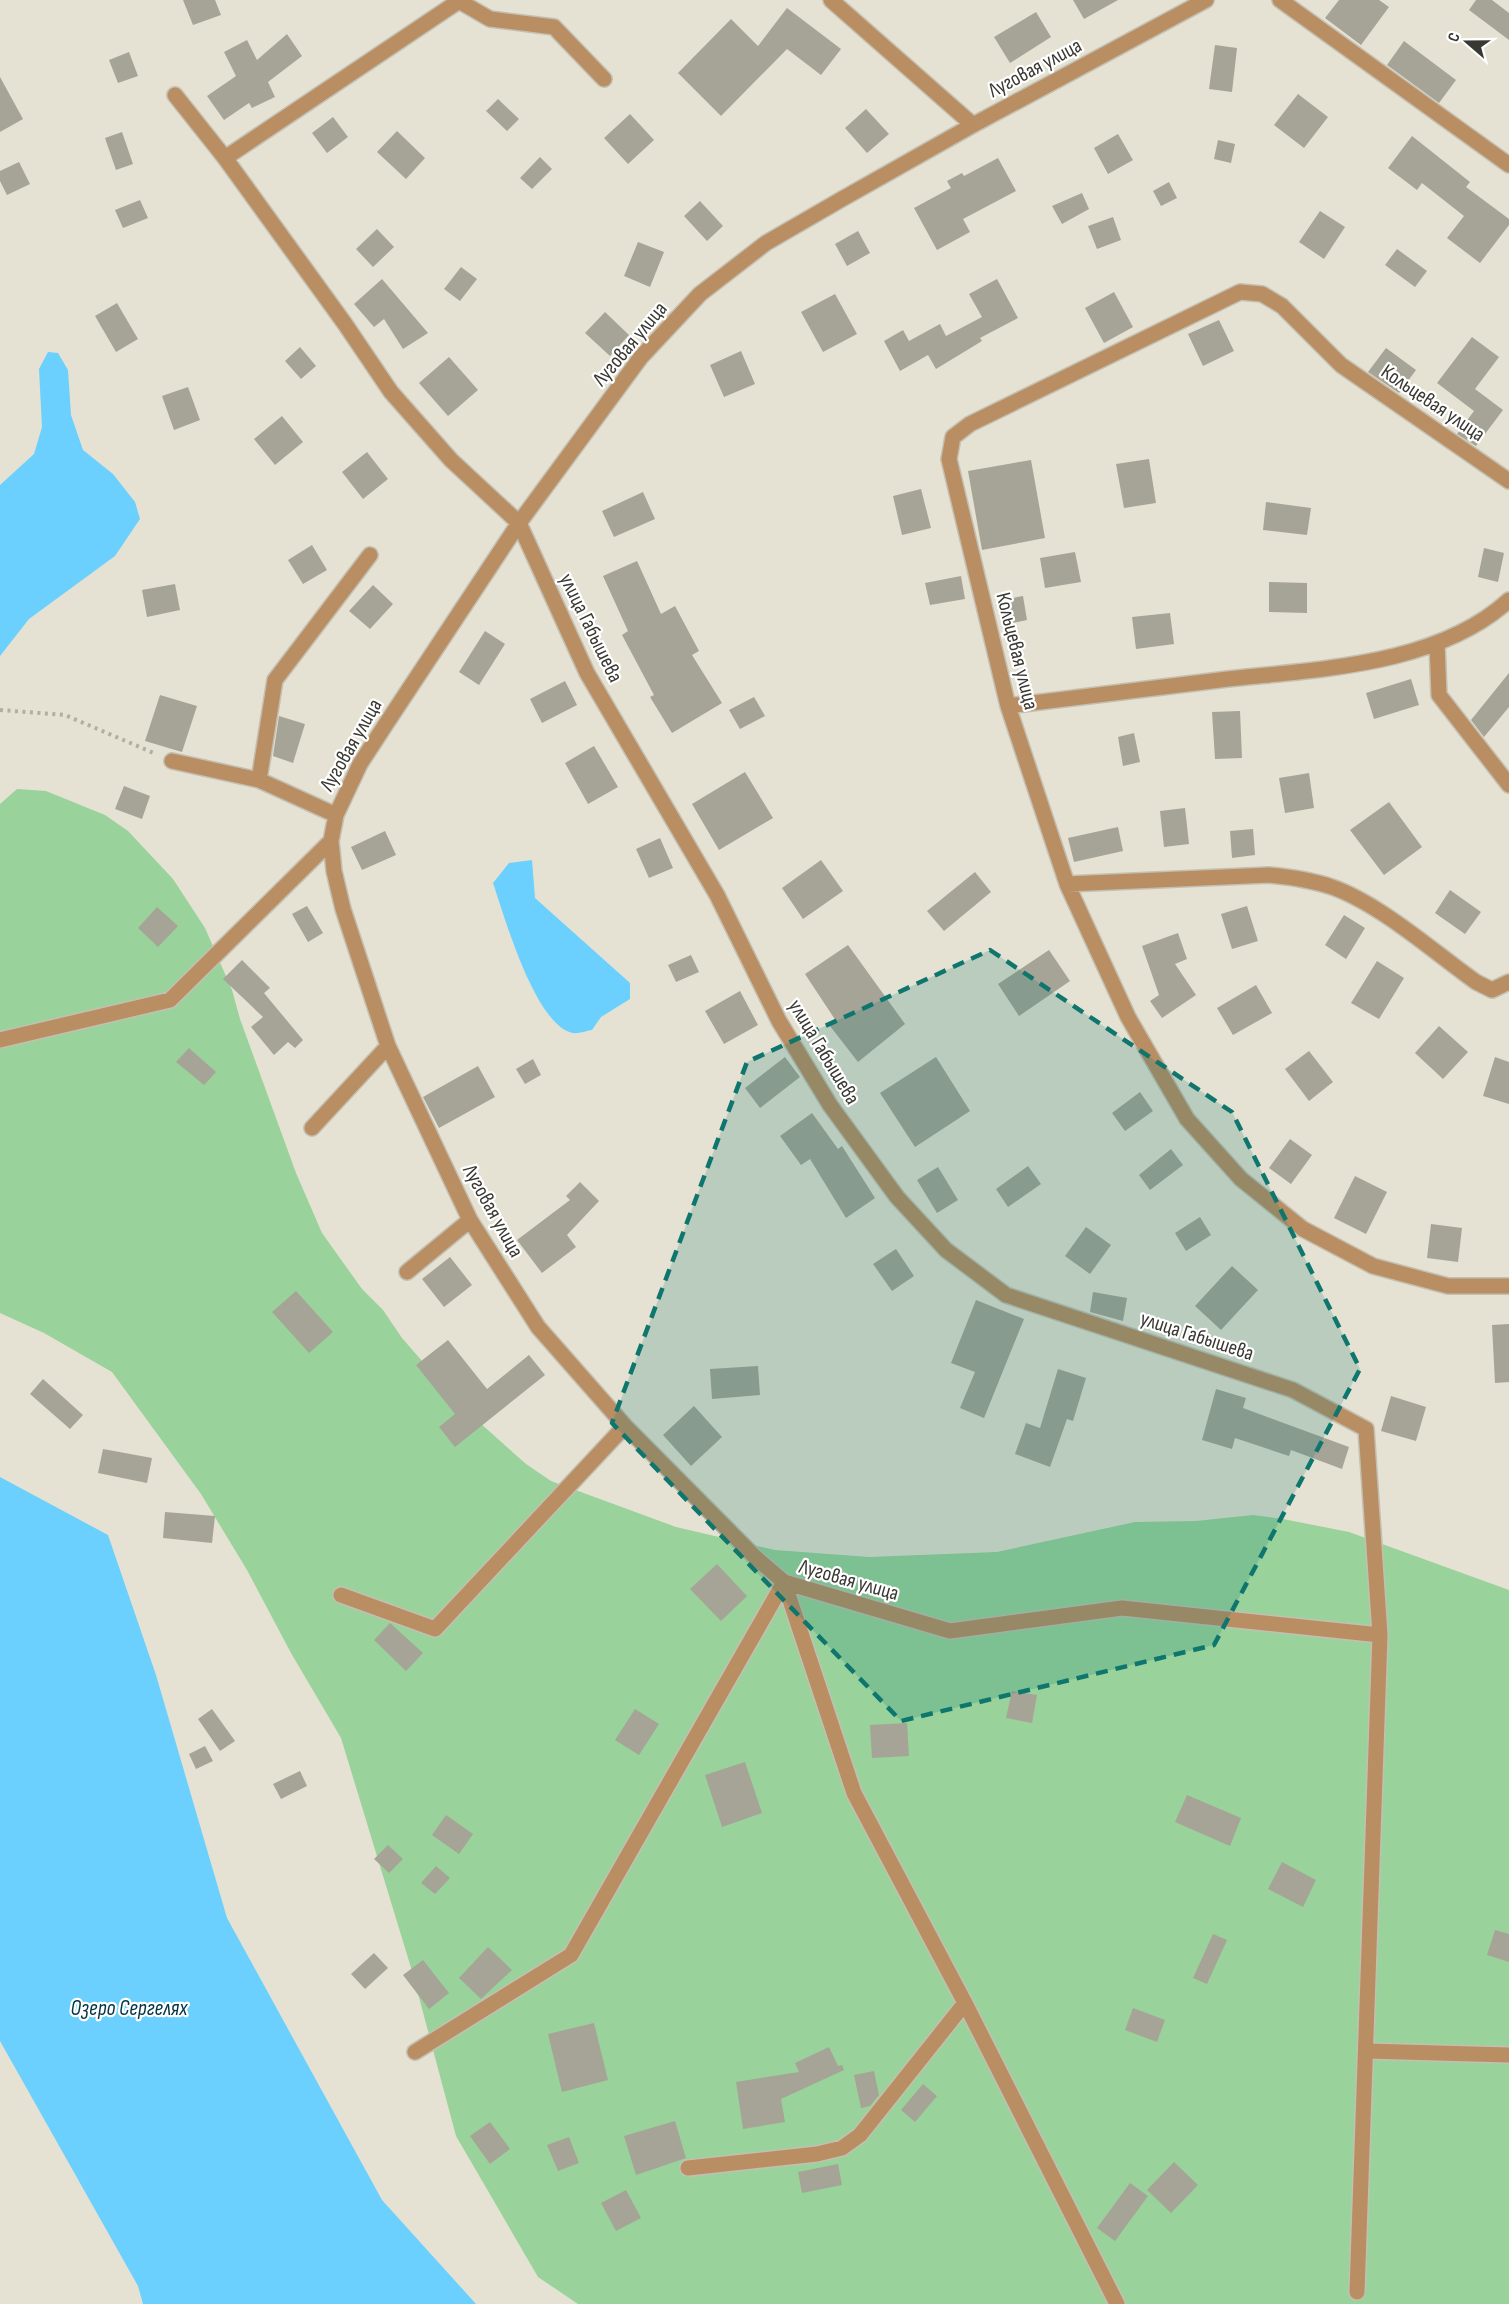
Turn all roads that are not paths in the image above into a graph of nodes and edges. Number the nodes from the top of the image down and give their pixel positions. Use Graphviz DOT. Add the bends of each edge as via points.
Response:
graph roads {
  1 [pos="831,0"];
  2 [pos="1206,0"];
  3 [pos="1280,0"];
  4 [pos="604,79"];
  5 [pos="175,95"];
  6 [pos="973,124"];
  7 [pos="225,158"];
  8 [pos="1509,165"];
  9 [pos="1509,481"];
  10 [pos="519,523"];
  11 [pos="370,555"];
  12 [pos="1509,600"];
  13 [pos="1437,644"];
  14 [pos="1008,706"];
  15 [pos="172,761"];
  16 [pos="259,780"];
  17 [pos="1509,785"];
  18 [pos="336,815"];
  19 [pos="331,841"];
  20 [pos="1067,884"];
  21 [pos="1509,982"];
  22 [pos="0,1040"];
  23 [pos="388,1046"];
  24 [pos="312,1128"];
  25 [pos="470,1220"];
  26 [pos="407,1272"];
  27 [pos="1509,1286"];
  28 [pos="625,1426"];
  29 [pos="784,1582"];
  30 [pos="341,1595"];
  31 [pos="1380,1635"];
  32 [pos="965,2003"];
  33 [pos="1367,2051"];
  34 [pos="415,2052"];
  35 [pos="1509,2055"];
  36 [pos="688,2169"];
  37 [pos="1357,2292"];
  38 [pos="1117,2304"];
  1 -- 6 [label="street"];
  2 -- 6 [label="street, Луговая улица"];
  3 -- 8 [label="street"];
  4 -- 7 [label="street" via="554,27 490,19 459,1"];
  5 -- 7 [label="street"];
  6 -- 10 [label="street, Луговая улица" via="766,243 700,294 641,357"];
  7 -- 10 [label="street" via="390,392 451,460"];
  9 -- 14 [label="street, Кольцевая улица" via="1341,365 1282,306 1262,294 1240,292 970,424 953,437 949,459"];
  10 -- 18 [label="street, Луговая улица" via="373,744"];
  10 -- 31 [label="street, улица Габышева" via="587,673 717,895 779,1021 830,1105 897,1197 946,1250 1006,1295 1293,1390 1366,1429"];
  11 -- 16 [label="street" via="275,680"];
  12 -- 13 [label="street" via="1480,623"];
  13 -- 14 [label="street" via="1360,663"];
  13 -- 17 [label="street" via="1439,695"];
  14 -- 20 [label="street, Кольцевая улица"];
  15 -- 16 [label="street"];
  16 -- 18 [label="street"];
  18 -- 19 [label="street, Луговая улица"];
  19 -- 22 [label="street" via="170,1000"];
  19 -- 23 [label="street, Луговая улица" via="343,909"];
  20 -- 21 [label="street" via="1269,875 1301,879 1334,888 1370,906 1492,990"];
  20 -- 27 [label="street, Кольцевая улица" via="1128,1017 1187,1119 1242,1179 1303,1229 1373,1266 1448,1286"];
  23 -- 24 [label="street"];
  23 -- 25 [label="street, Луговая улица"];
  25 -- 26 [label="street"];
  25 -- 28 [label="street, Луговая улица" via="538,1328"];
  28 -- 29 [label="street, Луговая улица"];
  28 -- 30 [label="street" via="435,1629"];
  29 -- 31 [label="street, Луговая улица" via="950,1631 1122,1608"];
  29 -- 32 [label="street" via="854,1793"];
  29 -- 34 [label="street" via="571,1955"];
  31 -- 33 [label="street"];
  32 -- 36 [label="street" via="860,2135 842,2148"];
  32 -- 38 [label="street"];
  33 -- 35 [label="street"];
  33 -- 37 [label="street"];
}
